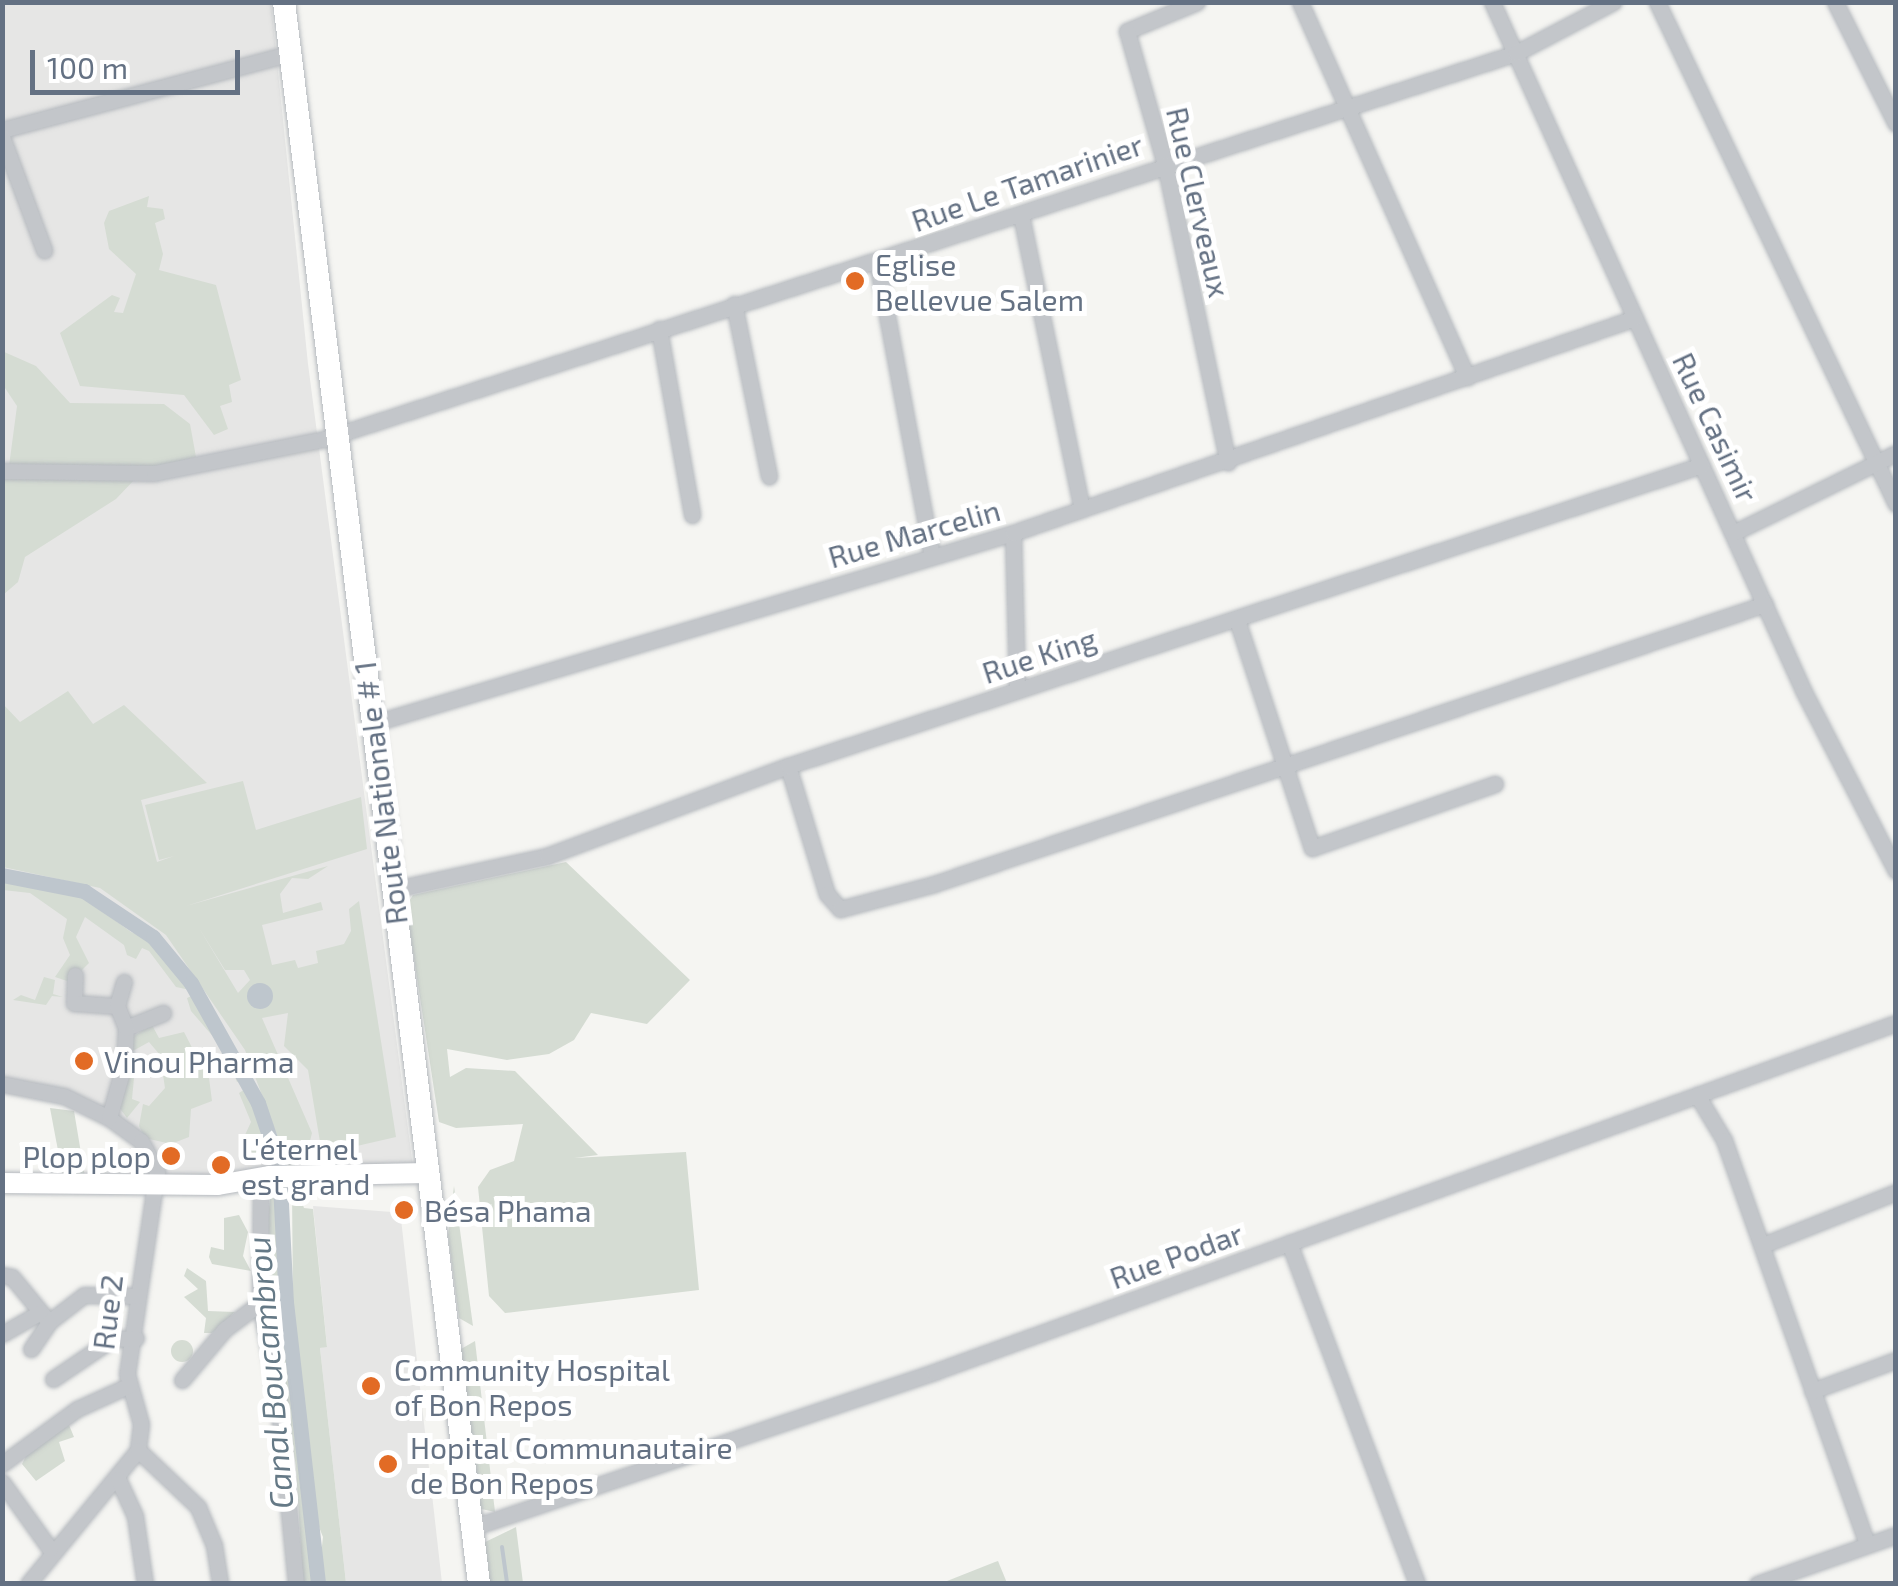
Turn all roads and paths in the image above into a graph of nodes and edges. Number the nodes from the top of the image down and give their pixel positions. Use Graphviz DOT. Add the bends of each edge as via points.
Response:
graph roads {
  1 [pos="284,2"];
  2 [pos="1198,2"];
  3 [pos="1300,2"];
  4 [pos="1492,2"];
  5 [pos="1613,2"];
  6 [pos="1657,2"];
  7 [pos="1835,2"];
  8 [pos="291,53"];
  9 [pos="1516,53"];
  10 [pos="1350,106"];
  11 [pos="1896,124"];
  12 [pos="2,134"];
  13 [pos="1164,164"];
  14 [pos="1020,215"];
  15 [pos="44,250"];
  16 [pos="877,262"];
  17 [pos="734,304"];
  18 [pos="1636,318"];
  19 [pos="660,329"];
  20 [pos="1468,377"];
  21 [pos="336,431"];
  22 [pos="1896,453"];
  23 [pos="1228,462"];
  24 [pos="1876,464"];
  25 [pos="1702,465"];
  26 [pos="2,471"];
  27 [pos="769,476"];
  28 [pos="1896,504"];
  29 [pos="1082,508"];
  30 [pos="692,515"];
  31 [pos="1735,532"];
  32 [pos="1013,533"];
  33 [pos="932,556"];
  34 [pos="1765,604"];
  35 [pos="1237,620"];
  36 [pos="1017,690"];
  37 [pos="371,724"];
  38 [pos="788,766"];
  39 [pos="1286,766"];
  40 [pos="1495,784"];
  41 [pos="1896,872"];
  42 [pos="391,890"];
  43 [pos="74,976"];
  44 [pos="124,982"];
  45 [pos="117,1006"];
  46 [pos="163,1013"];
  47 [pos="1896,1023"];
  48 [pos="126,1028"];
  49 [pos="2,1084"];
  50 [pos="1697,1095"];
  51 [pos="109,1118"];
  52 [pos="428,1173"];
  53 [pos="266,1176"];
  54 [pos="2,1183"];
  55 [pos="154,1186"];
  56 [pos="1896,1192"];
  57 [pos="1289,1243"];
  58 [pos="1763,1245"];
  59 [pos="2,1275"];
  60 [pos="138,1296"];
  61 [pos="260,1302"];
  62 [pos="44,1317"];
  63 [pos="2,1334"];
  64 [pos="136,1338"];
  65 [pos="31,1349"];
  66 [pos="1896,1360"];
  67 [pos="53,1379"];
  68 [pos="182,1380"];
  69 [pos="130,1385"];
  70 [pos="1812,1391"];
  71 [pos="138,1450"];
  72 [pos="2,1464"];
  73 [pos="118,1479"];
  74 [pos="2,1482"];
  75 [pos="471,1528"];
  76 [pos="1896,1535"];
  77 [pos="1867,1544"];
  78 [pos="50,1550"];
  79 [pos="1764,1582"];
  80 [pos="28,1584"];
  81 [pos="145,1584"];
  82 [pos="220,1584"];
  83 [pos="296,1584"];
  84 [pos="479,1584"];
  85 [pos="1417,1584"];
  1 -- 8 [label="main road, Route Nationale # 1"];
  2 -- 13 [label="street, Rue Clerveaux" via="1127,31"];
  3 -- 10 [label="street"];
  4 -- 9 [label="street, Rue Casimir"];
  5 -- 9 [label="street, Rue Le Tamarinier"];
  6 -- 24 [label="street"];
  7 -- 11 [label="street"];
  8 -- 12 [label="street"];
  8 -- 21 [label="main road, Route Nationale # 1"];
  9 -- 10 [label="street, Rue Le Tamarinier"];
  9 -- 18 [label="street, Rue Casimir"];
  10 -- 13 [label="street, Rue Le Tamarinier"];
  10 -- 20 [label="street"];
  12 -- 15 [label="street"];
  13 -- 14 [label="street, Rue Le Tamarinier"];
  13 -- 23 [label="street, Rue Clerveaux"];
  14 -- 16 [label="street, Rue Le Tamarinier"];
  14 -- 29 [label="street"];
  16 -- 17 [label="street, Rue Le Tamarinier"];
  16 -- 33 [label="street"];
  17 -- 19 [label="street, Rue Le Tamarinier"];
  17 -- 27 [label="street"];
  18 -- 20 [label="street, Rue Marcelin"];
  18 -- 25 [label="street, Rue Casimir"];
  19 -- 21 [label="street, Rue Le Tamarinier"];
  19 -- 30 [label="street"];
  20 -- 23 [label="street, Rue Marcelin"];
  21 -- 26 [label="street, Rue Le Tamarinier" via="324,439 154,473"];
  21 -- 37 [label="main road, Route Nationale # 1"];
  22 -- 24 [label="street"];
  23 -- 29 [label="street, Rue Marcelin"];
  24 -- 28 [label="street"];
  24 -- 31 [label="street"];
  25 -- 31 [label="street, Rue Casimir"];
  25 -- 35 [label="street, Rue King"];
  29 -- 32 [label="street, Rue Marcelin"];
  31 -- 34 [label="street, Rue Casimir"];
  32 -- 33 [label="street, Rue Marcelin"];
  32 -- 36 [label="street"];
  33 -- 37 [label="street, Rue Marcelin"];
  34 -- 39 [label="street"];
  34 -- 41 [label="street, Rue Casimir"];
  35 -- 36 [label="street, Rue King"];
  35 -- 39 [label="street"];
  36 -- 38 [label="street, Rue King"];
  37 -- 42 [label="main road, Route Nationale # 1"];
  38 -- 39 [label="street" via="828,894 840,908 934,884"];
  38 -- 42 [label="street, Rue King" via="546,856"];
  39 -- 40 [label="street" via="1312,848"];
  42 -- 52 [label="main road, Route Nationale # 1"];
  43 -- 45 [label="street" via="74,1003"];
  44 -- 45 [label="street"];
  45 -- 48 [label="street"];
  46 -- 48 [label="street"];
  47 -- 50 [label="street, Rue Podar"];
  48 -- 51 [label="street" via="118,1099"];
  49 -- 51 [label="street" via="64,1096"];
  50 -- 57 [label="street, Rue Podar"];
  50 -- 58 [label="street" via="1724,1140"];
  51 -- 55 [label="street" via="141,1141 157,1171"];
  52 -- 53 [label="street"];
  52 -- 75 [label="main road, Route Nationale # 1"];
  53 -- 55 [label="street"];
  53 -- 61 [label="street"];
  54 -- 55 [label="street"];
  55 -- 60 [label="street, Rue 2"];
  56 -- 58 [label="street"];
  57 -- 75 [label="street, Rue Podar" via="897,1385"];
  57 -- 85 [label="street"];
  58 -- 70 [label="street"];
  59 -- 62 [label="street" via="12,1277"];
  60 -- 62 [label="street" via="84,1295"];
  60 -- 64 [label="street, Rue 2"];
  61 -- 68 [label="street" via="224,1330"];
  61 -- 83 [label="street" via="277,1390"];
  62 -- 63 [label="street"];
  62 -- 65 [label="street"];
  64 -- 67 [label="street" via="112,1339"];
  64 -- 69 [label="street, Rue 2"];
  66 -- 70 [label="street"];
  69 -- 71 [label="street, Rue 2" via="141,1424"];
  69 -- 72 [label="street" via="78,1409"];
  70 -- 77 [label="street"];
  71 -- 73 [label="street"];
  71 -- 82 [label="street" via="198,1508 214,1545"];
  73 -- 78 [label="street"];
  73 -- 81 [label="street" via="135,1516"];
  74 -- 78 [label="street"];
  75 -- 84 [label="main road, Route Nationale # 1"];
  76 -- 77 [label="street"];
  77 -- 79 [label="street"];
  78 -- 80 [label="street"];
}
